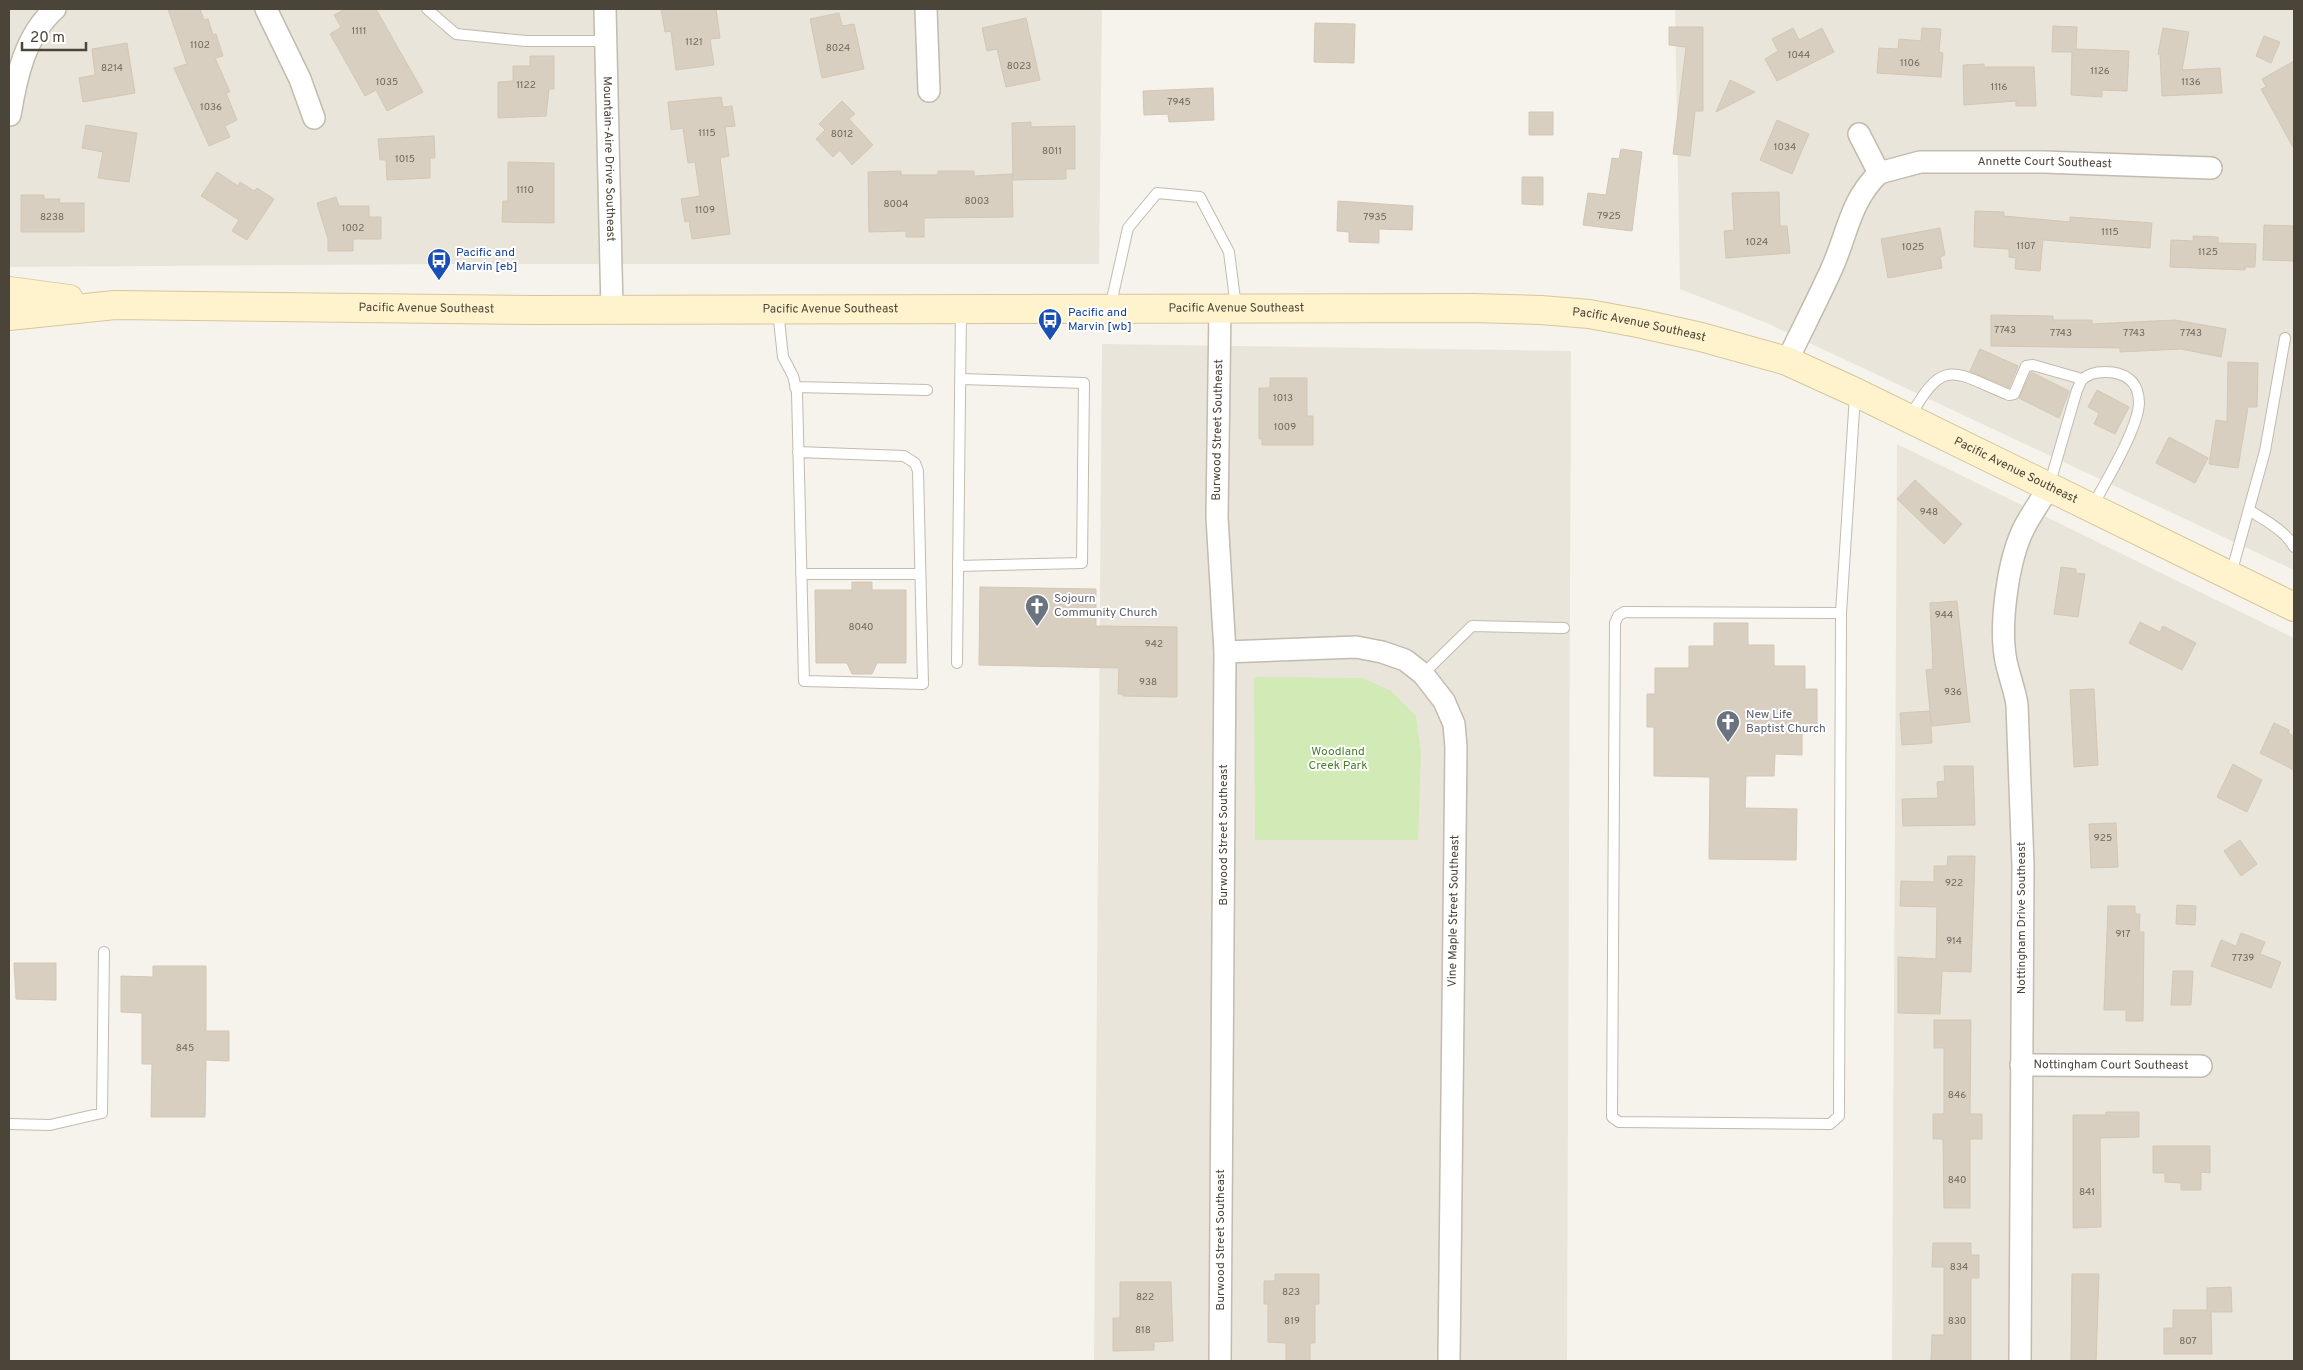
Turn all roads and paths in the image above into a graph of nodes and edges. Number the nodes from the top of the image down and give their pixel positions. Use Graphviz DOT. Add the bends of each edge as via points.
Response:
graph roads {
  1 [pos="55,9"];
  2 [pos="266,9"];
  3 [pos="427,9"];
  4 [pos="605,9"];
  5 [pos="926,9"];
  6 [pos="607,41"];
  7 [pos="930,91"];
  8 [pos="10,116"];
  9 [pos="314,118"];
  10 [pos="1859,134"];
  11 [pos="2211,168"];
  12 [pos="1879,173"];
  13 [pos="9,291"];
  14 [pos="115,305"];
  15 [pos="1228,308"];
  16 [pos="612,310"];
  17 [pos="778,310"];
  18 [pos="961,310"];
  19 [pos="1109,310"];
  20 [pos="9,316"];
  21 [pos="2285,338"];
  22 [pos="1787,362"];
  23 [pos="961,379"];
  24 [pos="2082,379"];
  25 [pos="795,387"];
  26 [pos="927,390"];
  27 [pos="1856,392"];
  28 [pos="1909,418"];
  29 [pos="798,452"];
  30 [pos="2049,487"];
  31 [pos="2091,508"];
  32 [pos="2249,510"];
  33 [pos="2294,547"];
  34 [pos="958,566"];
  35 [pos="801,574"];
  36 [pos="920,574"];
  37 [pos="2230,575"];
  38 [pos="2294,607"];
  39 [pos="1841,613"];
  40 [pos="1564,628"];
  41 [pos="1225,652"];
  42 [pos="957,663"];
  43 [pos="1423,674"];
  44 [pos="104,952"];
  45 [pos="2021,1065"];
  46 [pos="2201,1066"];
  47 [pos="9,1124"];
  48 [pos="1220,1361"];
  49 [pos="1449,1361"];
  50 [pos="2020,1361"];
  1 -- 8 [label="street" via="45,17 27,48 15,84"];
  2 -- 9 [label="street" via="300,79"];
  3 -- 6 [label="lane" via="456,34 526,41"];
  4 -- 6 [label="street, Mountain-Aire Drive Southeast"];
  5 -- 7 [label="street"];
  6 -- 16 [label="street, Mountain-Aire Drive Southeast"];
  10 -- 12 [label="street"];
  11 -- 12 [label="street, Annette Court Southeast" via="2044,162 1920,162"];
  12 -- 22 [label="street" via="1865,186 1833,266"];
  13 -- 14 [label="main road, Pacific Avenue Southeast"];
  14 -- 16 [label="main road, Pacific Avenue Southeast"];
  14 -- 20 [label="main road, Pacific Avenue Southeast"];
  15 -- 19 [label="main road, Pacific Avenue Southeast"];
  15 -- 19 [label="lane" via="1229,252 1200,197 1157,193 1128,228"];
  15 -- 22 [label="main road, Pacific Avenue Southeast" via="1472,308 1589,314 1701,336"];
  15 -- 41 [label="street, Burwood Street Southeast" via="1217,517"];
  16 -- 17 [label="main road, Pacific Avenue Southeast"];
  17 -- 18 [label="main road, Pacific Avenue Southeast"];
  17 -- 25 [label="lane" via="783,356"];
  18 -- 19 [label="main road, Pacific Avenue Southeast"];
  18 -- 23 [label="lane"];
  21 -- 32 [label="lane" via="2265,451"];
  22 -- 27 [label="main road, Pacific Avenue Southeast"];
  23 -- 34 [label="lane"];
  23 -- 34 [label="lane" via="1084,383 1082,563"];
  24 -- 28 [label="lane" via="2033,365 2026,366 2014,394 2009,396 1956,373 1943,374 1930,386"];
  24 -- 30 [label="lane"];
  24 -- 31 [label="lane" via="2094,373 2117,373 2129,379 2138,391 2139,403 2137,416 2114,467"];
  25 -- 26 [label="lane"];
  25 -- 29 [label="lane"];
  27 -- 28 [label="main road, Pacific Avenue Southeast"];
  27 -- 39 [label="lane"];
  28 -- 30 [label="main road, Pacific Avenue Southeast"];
  29 -- 35 [label="lane"];
  29 -- 36 [label="lane" via="904,456 915,462 918,471"];
  30 -- 31 [label="main road, Pacific Avenue Southeast"];
  30 -- 45 [label="street, Nottingham Drive Southeast" via="2024,527 2014,559 2004,616 2006,661 2014,684 2018,714 2023,866"];
  31 -- 37 [label="main road, Pacific Avenue Southeast"];
  32 -- 33 [label="lane" via="2276,528"];
  32 -- 37 [label="lane"];
  34 -- 42 [label="lane"];
  35 -- 36 [label="lane"];
  35 -- 36 [label="lane" via="804,681 923,684"];
  37 -- 38 [label="main road, Pacific Avenue Southeast"];
  39 -- 39 [label="lane" via="1839,1116 1830,1124 1619,1122 1612,1117 1615,632 1618,616 1624,612"];
  40 -- 43 [label="lane" via="1472,626"];
  41 -- 43 [label="street, Vine Maple Street Southeast" via="1356,648 1405,660"];
  41 -- 48 [label="street, Burwood Street Southeast"];
  43 -- 49 [label="street, Vine Maple Street Southeast" via="1444,701 1454,724 1456,748"];
  44 -- 47 [label="lane" via="102,1114 50,1125"];
  45 -- 46 [label="street, Nottingham Court Southeast"];
  45 -- 50 [label="street, Nottingham Drive Southeast"];
}
